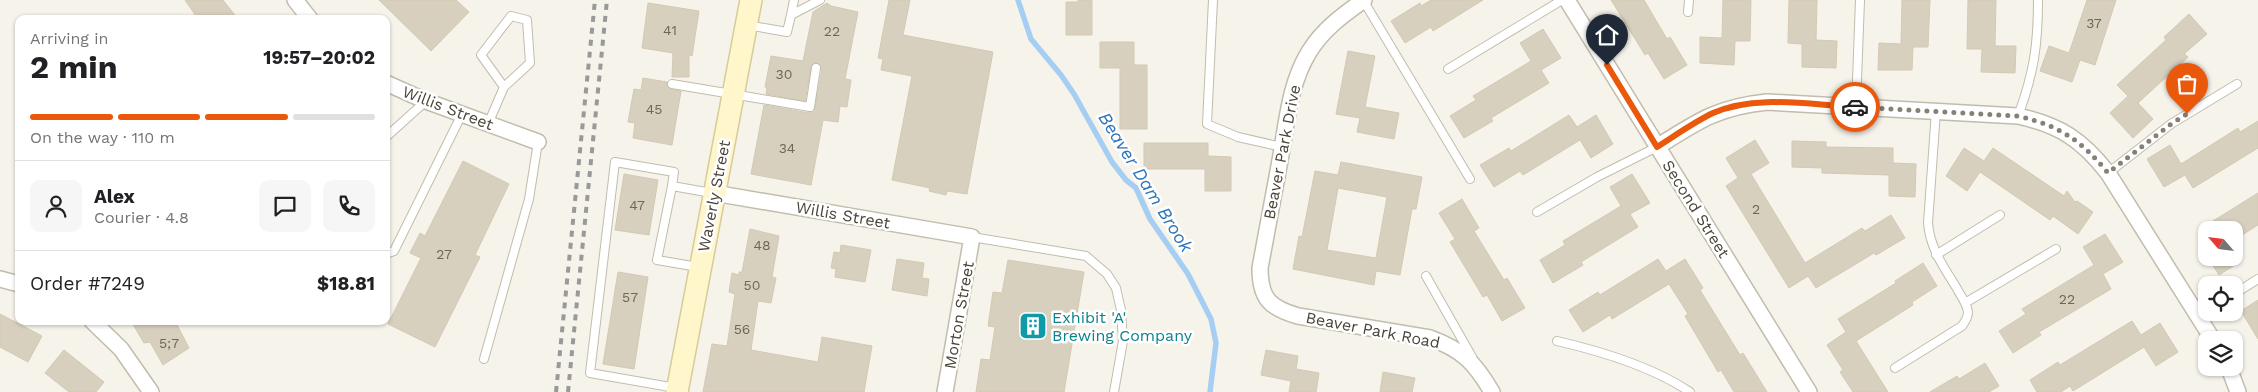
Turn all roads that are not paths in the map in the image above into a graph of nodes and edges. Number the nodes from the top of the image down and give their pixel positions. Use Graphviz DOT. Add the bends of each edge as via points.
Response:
graph roads {
  1 [pos="295,0"];
  2 [pos="751,0"];
  3 [pos="794,0"];
  4 [pos="1213,0"];
  5 [pos="1364,0"];
  6 [pos="1562,0"];
  7 [pos="1566,0"];
  8 [pos="1689,0"];
  9 [pos="1860,0"];
  10 [pos="2038,0"];
  11 [pos="815,1"];
  12 [pos="1688,12"];
  13 [pos="307,15"];
  14 [pos="791,15"];
  15 [pos="746,25"];
  16 [pos="816,68"];
  17 [pos="1448,69"];
  18 [pos="672,84"];
  19 [pos="2237,84"];
  20 [pos="390,85"];
  21 [pos="504,87"];
  22 [pos="733,94"];
  23 [pos="426,101"];
  24 [pos="1856,107"];
  25 [pos="1936,111"];
  26 [pos="462,114"];
  27 [pos="2018,116"];
  28 [pos="488,124"];
  29 [pos="390,133"];
  30 [pos="538,142"];
  31 [pos="1282,147"];
  32 [pos="1657,147"];
  33 [pos="2108,173"];
  34 [pos="1470,179"];
  35 [pos="672,186"];
  36 [pos="714,193"];
  37 [pos="1537,212"];
  38 [pos="2000,215"];
  39 [pos="972,237"];
  40 [pos="2056,249"];
  41 [pos="390,252"];
  42 [pos="1936,254"];
  43 [pos="700,267"];
  44 [pos="1426,276"];
  45 [pos="0,279"];
  46 [pos="2258,279"];
  47 [pos="15,283"];
  48 [pos="2243,288"];
  49 [pos="1267,300"];
  50 [pos="1965,303"];
  51 [pos="2198,307"];
  52 [pos="96,325"];
  53 [pos="1557,341"];
  54 [pos="484,359"];
  55 [pos="1478,368"];
  56 [pos="1895,368"];
  57 [pos="2232,376"];
  58 [pos="678,390"];
  59 [pos="151,392"];
  60 [pos="945,392"];
  61 [pos="1114,392"];
  62 [pos="1492,392"];
  63 [pos="1690,392"];
  64 [pos="1809,392"];
  65 [pos="2238,392"];
  1 -- 13 [label="street"];
  2 -- 15 [label="main road, Waverly Street"];
  3 -- 14 [label="lane"];
  4 -- 31 [label="lane" via="1207,124 1230,134"];
  5 -- 31 [label="street, Beaver Park Drive" via="1335,21 1309,53 1292,93"];
  5 -- 34 [label="lane"];
  6 -- 17 [label="lane"];
  7 -- 32 [label="street, Second Street"];
  8 -- 12 [label="lane"];
  9 -- 24 [label="lane"];
  10 -- 27 [label="lane" via="2038,42 2034,67"];
  11 -- 14 [label="lane"];
  14 -- 15 [label="lane" via="787,32"];
  15 -- 22 [label="main road, Waverly Street"];
  16 -- 22 [label="lane" via="810,107"];
  18 -- 22 [label="lane"];
  19 -- 33 [label="lane" via="2171,124"];
  20 -- 23 [label="street, Willis Street"];
  21 -- 21 [label="lane" via="530,63 527,20 511,16 481,55"];
  21 -- 28 [label="lane"];
  22 -- 36 [label="main road, Waverly Street"];
  23 -- 26 [label="street, Willis Street"];
  23 -- 29 [label="lane"];
  24 -- 25 [label="street"];
  24 -- 32 [label="street" via="1767,102 1742,105 1715,113"];
  25 -- 27 [label="street"];
  25 -- 42 [label="lane" via="1928,223"];
  26 -- 28 [label="street, Willis Street"];
  26 -- 41 [label="lane" via="394,251"];
  27 -- 33 [label="street" via="2047,124 2078,140"];
  28 -- 30 [label="street, Willis Street"];
  30 -- 54 [label="lane" via="529,199"];
  31 -- 49 [label="street, Beaver Park Drive" via="1260,268 1260,285"];
  32 -- 37 [label="lane"];
  32 -- 64 [label="street, Second Street"];
  33 -- 51 [label="street"];
  35 -- 36 [label="lane"];
  35 -- 43 [label="lane" via="657,260"];
  35 -- 58 [label="lane" via="674,172 615,162 590,373"];
  36 -- 39 [label="street, Willis Street"];
  36 -- 43 [label="main road, Waverly Street"];
  38 -- 42 [label="lane"];
  39 -- 60 [label="street, Morton Street"];
  39 -- 61 [label="lane" via="1086,256 1107,274 1116,288 1121,310 1122,341"];
  40 -- 50 [label="lane"];
  42 -- 50 [label="lane"];
  43 -- 58 [label="main road, Waverly Street"];
  44 -- 55 [label="lane"];
  45 -- 47 [label="street"];
  46 -- 48 [label="lane"];
  49 -- 55 [label="street, Beaver Park Road" via="1279,310 1298,316 1430,338 1463,353"];
  50 -- 56 [label="lane" via="1967,320 1962,326"];
  52 -- 59 [label="street" via="121,349"];
  53 -- 63 [label="lane" via="1619,359"];
  55 -- 62 [label="street, Beaver Park Road"];
  57 -- 65 [label="street"];
}
